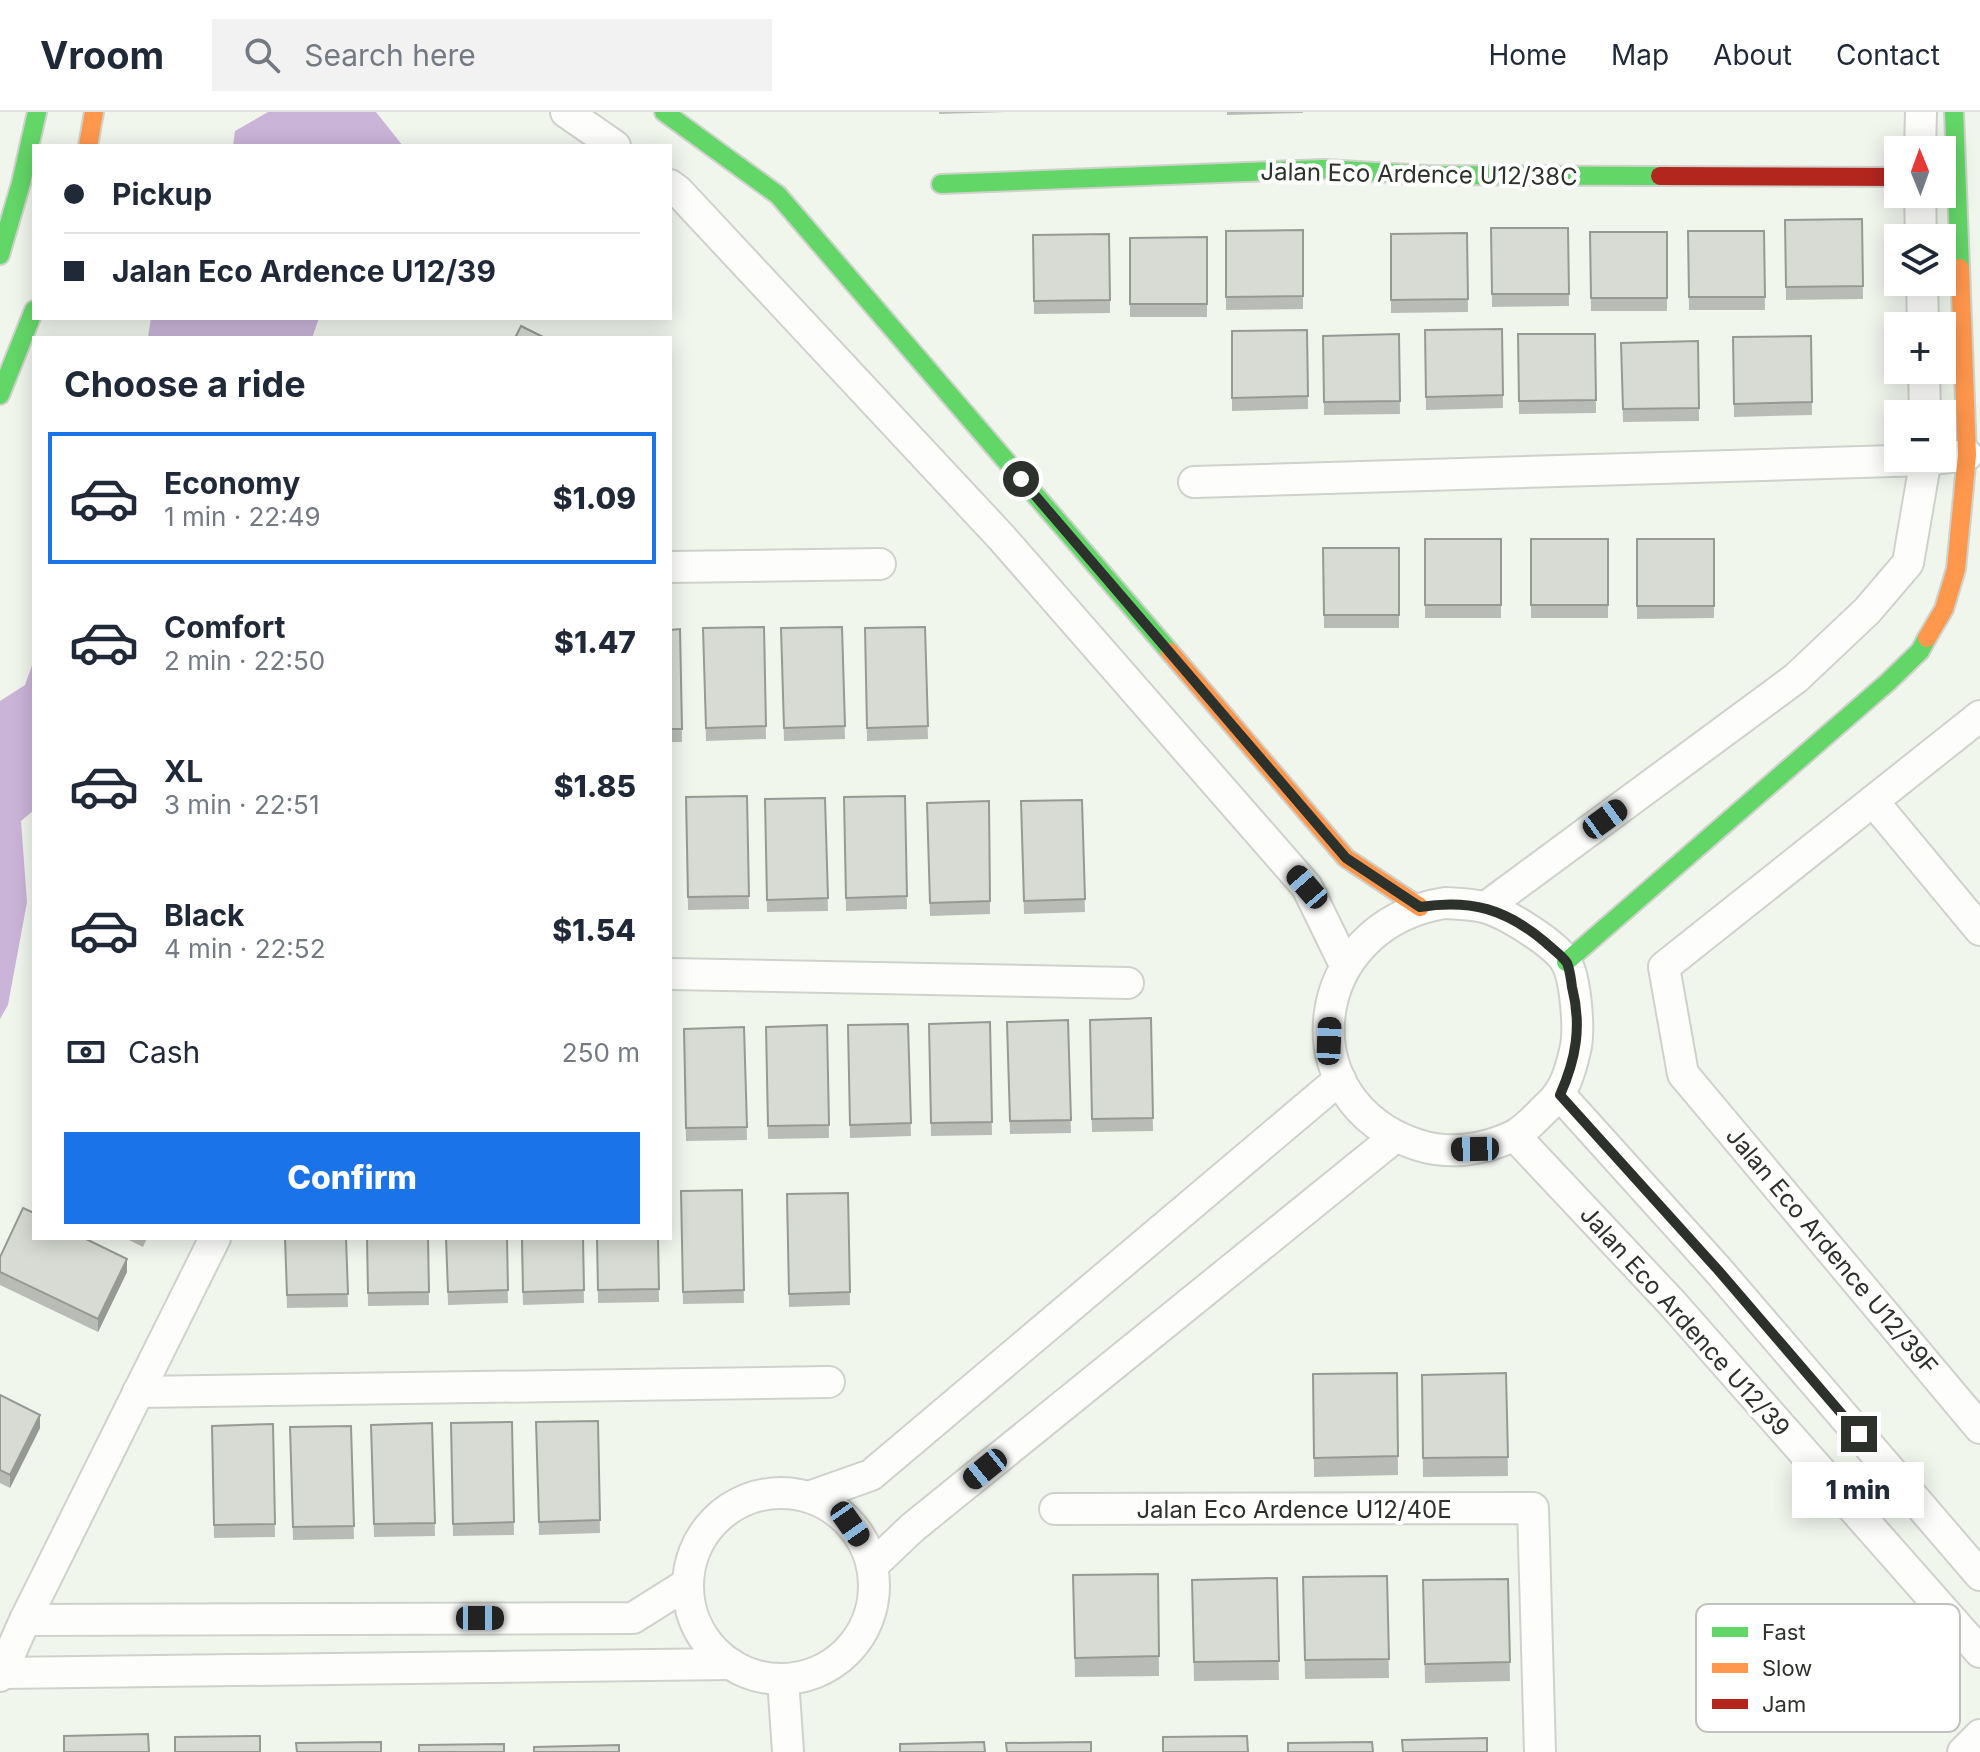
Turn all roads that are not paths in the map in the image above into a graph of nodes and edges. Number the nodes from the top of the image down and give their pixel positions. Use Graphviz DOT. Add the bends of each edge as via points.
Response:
graph roads {
  1 [pos="37,112"];
  2 [pos="94,112"];
  3 [pos="566,112"];
  4 [pos="664,112"];
  5 [pos="1921,112"];
  6 [pos="1954,112"];
  7 [pos="1920,136"];
  8 [pos="88,144"];
  9 [pos="612,144"];
  10 [pos="1959,173"];
  11 [pos="1884,177"];
  12 [pos="941,184"];
  13 [pos="672,186"];
  14 [pos="0,255"];
  15 [pos="32,315"];
  16 [pos="0,395"];
  17 [pos="1967,455"];
  18 [pos="1956,456"];
  19 [pos="1884,460"];
  20 [pos="1924,472"];
  21 [pos="1194,482"];
  22 [pos="880,564"];
  23 [pos="672,567"];
  24 [pos="1980,716"];
  25 [pos="1873,801"];
  26 [pos="1420,907"];
  27 [pos="1486,907"];
  28 [pos="1980,930"];
  29 [pos="1566,962"];
  30 [pos="1345,965"];
  31 [pos="672,974"];
  32 [pos="1128,983"];
  33 [pos="1340,1079"];
  34 [pos="1560,1095"];
  35 [pos="1515,1136"];
  36 [pos="1395,1137"];
  37 [pos="214,1240"];
  38 [pos="829,1382"];
  39 [pos="138,1392"];
  40 [pos="1980,1428"];
  41 [pos="809,1497"];
  42 [pos="1055,1509"];
  43 [pos="872,1566"];
  44 [pos="1980,1575"];
  45 [pos="687,1584"];
  46 [pos="1938,1604"];
  47 [pos="25,1620"];
  48 [pos="1960,1629"];
  49 [pos="1980,1652"];
  50 [pos="731,1664"];
  51 [pos="1,1675"];
  52 [pos="783,1679"];
  53 [pos="1980,1735"];
  54 [pos="788,1752"];
  55 [pos="1540,1752"];
  56 [pos="1963,1752"];
  1 -- 14 [label="street"];
  2 -- 8 [label="street"];
  3 -- 9 [label="street"];
  4 -- 26 [label="street" via="778,195 1346,858"];
  5 -- 7 [label="street"];
  6 -- 10 [label="street"];
  10 -- 17 [label="street"];
  11 -- 12 [label="street, Jalan Eco Ardence U12/38C" via="1427,175 1324,169"];
  13 -- 30 [label="street" via="1002,538 1307,887"];
  15 -- 16 [label="street"];
  17 -- 18 [label="street"];
  17 -- 29 [label="street" via="1956,569 1944,609 1920,651"];
  19 -- 21 [label="street"];
  20 -- 27 [label="street" via="1908,563 1867,611 1796,678"];
  22 -- 23 [label="street"];
  24 -- 25 [label="street"];
  25 -- 28 [label="street"];
  25 -- 40 [label="street, Jalan Eco Ardence U12/39F" via="1664,967 1683,1074"];
  26 -- 27 [label="street"];
  26 -- 30 [label="street" via="1371,934"];
  27 -- 29 [label="street" via="1523,923"];
  29 -- 34 [label="street" via="1578,1040"];
  30 -- 33 [label="street" via="1331,1002 1329,1041"];
  31 -- 32 [label="street"];
  33 -- 36 [label="street" via="1362,1112"];
  33 -- 41 [label="street" via="871,1475"];
  34 -- 35 [label="street"];
  34 -- 44 [label="street" via="1729,1282"];
  35 -- 36 [label="street" via="1475,1149 1434,1150"];
  35 -- 46 [label="street, Jalan Eco Ardence U12/39" via="1672,1303"];
  36 -- 43 [label="street" via="912,1528"];
  37 -- 39 [label="street"];
  38 -- 39 [label="street"];
  39 -- 47 [label="street"];
  41 -- 43 [label="street" via="850,1524"];
  41 -- 45 [label="street" via="761,1495 718,1517 702,1536"];
  42 -- 55 [label="street, Jalan Eco Ardence U12/40E" via="1533,1508"];
  43 -- 52 [label="street" via="870,1614 860,1636 824,1668"];
  45 -- 47 [label="street" via="633,1618"];
  45 -- 50 [label="street" via="698,1628"];
  47 -- 51 [label="street"];
  48 -- 49 [label="street, Jalan Eco Ardence U12/39"];
  50 -- 51 [label="street"];
  50 -- 52 [label="street"];
  52 -- 54 [label="street"];
  53 -- 56 [label="street"];
}
